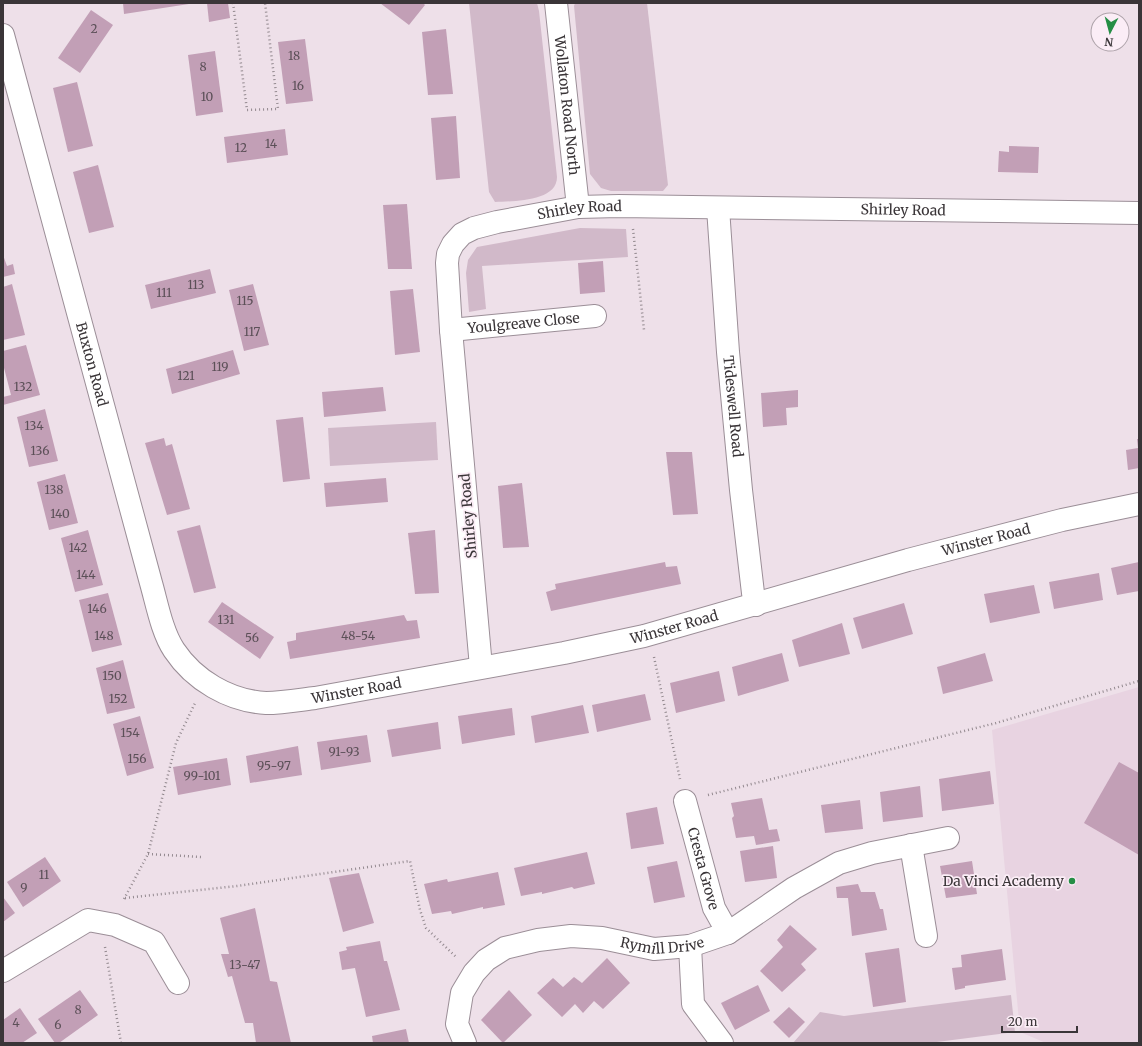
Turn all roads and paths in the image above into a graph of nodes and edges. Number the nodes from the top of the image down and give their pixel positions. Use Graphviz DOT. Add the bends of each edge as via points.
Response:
graph roads {
  1 [pos="233,3"];
  2 [pos="265,3"];
  3 [pos="556,3"];
  4 [pos="3,35"];
  5 [pos="630,206"];
  6 [pos="578,207"];
  7 [pos="718,208"];
  8 [pos="1139,213"];
  9 [pos="596,316"];
  10 [pos="451,330"];
  11 [pos="644,330"];
  12 [pos="1139,504"];
  13 [pos="756,605"];
  14 [pos="644,636"];
  15 [pos="481,667"];
  16 [pos="1139,681"];
  17 [pos="205,682"];
  18 [pos="684,801"];
  19 [pos="948,838"];
  20 [pos="911,845"];
  21 [pos="148,854"];
  22 [pos="202,857"];
  23 [pos="125,898"];
  24 [pos="116,925"];
  25 [pos="728,933"];
  26 [pos="926,936"];
  27 [pos="690,946"];
  28 [pos="3,970"];
  29 [pos="474,973"];
  30 [pos="178,983"];
  31 [pos="121,1043"];
  32 [pos="465,1043"];
  33 [pos="722,1043"];
  1 -- 2 [label="path" via="247,110 278,109"];
  3 -- 6 [label="street, Wollaton Road North"];
  4 -- 17 [label="street, Buxton Road" via="164,629 174,649"];
  5 -- 6 [label="street, Shirley Road"];
  5 -- 7 [label="street, Shirley Road"];
  5 -- 11 [label="path"];
  6 -- 10 [label="street, Shirley Road" via="497,222 462,234 448,254"];
  7 -- 8 [label="street, Shirley Road"];
  7 -- 13 [label="street, Tideswell Road" via="739,475"];
  9 -- 10 [label="street, Youlgreave Close"];
  10 -- 15 [label="street, Shirley Road"];
  12 -- 13 [label="street, Winster Road" via="1062,520 908,560"];
  13 -- 14 [label="street, Winster Road"];
  14 -- 15 [label="street, Winster Road"];
  14 -- 18 [label="path" via="656,660"];
  15 -- 17 [label="street, Winster Road" via="315,698 267,703 236,697"];
  16 -- 18 [label="path" via="996,723"];
  17 -- 21 [label="path" via="176,743"];
  18 -- 25 [label="street, Cresta Grove" via="714,908"];
  19 -- 20 [label="street, Rymill Drive"];
  20 -- 25 [label="street, Rymill Drive" via="839,862 794,888"];
  20 -- 26 [label="street"];
  21 -- 22 [label="path"];
  21 -- 23 [label="path"];
  23 -- 24 [label="path"];
  23 -- 29 [label="path" via="244,885 410,861 426,928"];
  24 -- 28 [label="street" via="88,920"];
  24 -- 30 [label="street" via="154,942"];
  24 -- 31 [label="path" via="104,941"];
  25 -- 27 [label="street, Rymill Drive"];
  27 -- 29 [label="street, Rymill Drive" via="654,949 602,938 571,936 538,940 505,948 486,960"];
  27 -- 33 [label="street" via="693,1004"];
  29 -- 32 [label="street, Rymill Drive" via="462,993 457,1024"];
}
